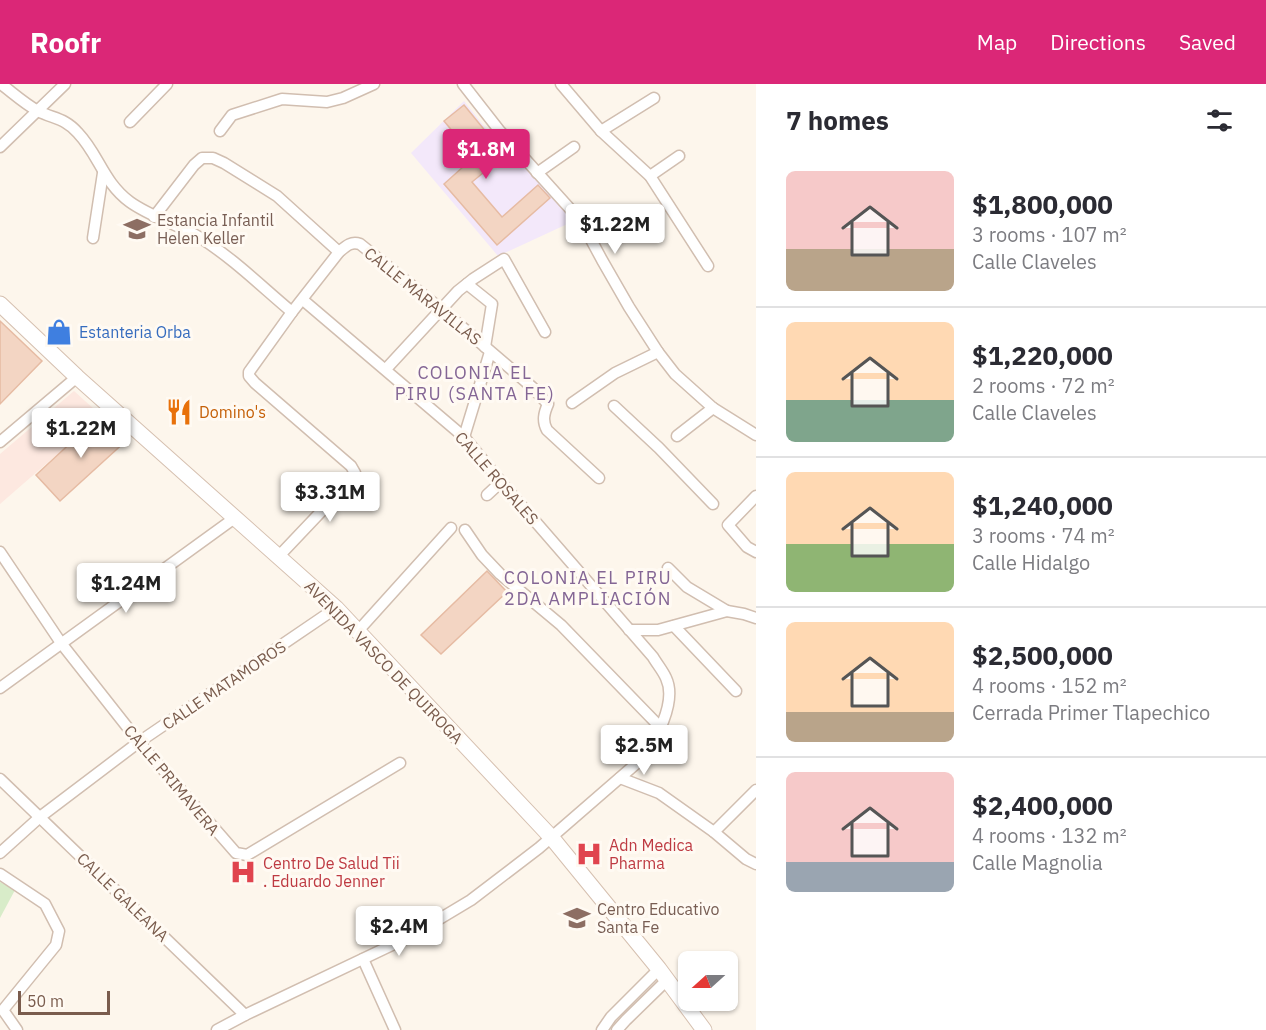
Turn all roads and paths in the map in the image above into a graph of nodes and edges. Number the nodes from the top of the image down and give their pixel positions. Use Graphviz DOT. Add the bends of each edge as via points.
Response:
graph roads {
  1 [pos="1,84"];
  2 [pos="65,84"];
  3 [pos="167,84"];
  4 [pos="374,84"];
  5 [pos="463,84"];
  6 [pos="564,85"];
  7 [pos="654,98"];
  8 [pos="38,111"];
  9 [pos="130,122"];
  10 [pos="220,131"];
  11 [pos="601,131"];
  12 [pos="0,147"];
  13 [pos="574,147"];
  14 [pos="679,156"];
  15 [pos="103,173"];
  16 [pos="537,173"];
  17 [pos="650,176"];
  18 [pos="154,217"];
  19 [pos="93,238"];
  20 [pos="339,252"];
  21 [pos="708,266"];
  22 [pos="467,284"];
  23 [pos="303,300"];
  24 [pos="0,304"];
  25 [pos="441,309"];
  26 [pos="292,312"];
  27 [pos="545,332"];
  28 [pos="488,349"];
  29 [pos="658,352"];
  30 [pos="386,369"];
  31 [pos="77,377"];
  32 [pos="572,403"];
  33 [pos="614,406"];
  34 [pos="713,408"];
  35 [pos="756,435"];
  36 [pos="677,436"];
  37 [pos="465,437"];
  38 [pos="0,442"];
  39 [pos="599,478"];
  40 [pos="501,482"];
  41 [pos="486,495"];
  42 [pos="756,496"];
  43 [pos="713,504"];
  44 [pos="236,517"];
  45 [pos="451,528"];
  46 [pos="465,530"];
  47 [pos="0,552"];
  48 [pos="756,552"];
  49 [pos="279,556"];
  50 [pos="668,568"];
  51 [pos="336,608"];
  52 [pos="727,610"];
  53 [pos="756,618"];
  54 [pos="674,626"];
  55 [pos="629,630"];
  56 [pos="358,631"];
  57 [pos="61,643"];
  58 [pos="0,688"];
  59 [pos="736,691"];
  60 [pos="660,727"];
  61 [pos="139,742"];
  62 [pos="400,763"];
  63 [pos="620,778"];
  64 [pos="0,779"];
  65 [pos="756,790"];
  66 [pos="40,817"];
  67 [pos="714,832"];
  68 [pos="552,838"];
  69 [pos="0,853"];
  70 [pos="756,864"];
  71 [pos="0,874"];
  72 [pos="363,959"];
  73 [pos="663,975"];
  74 [pos="245,1015"];
  75 [pos="17,1030"];
  76 [pos="217,1030"];
  77 [pos="395,1030"];
  78 [pos="602,1030"];
  79 [pos="617,1030"];
  80 [pos="705,1030"];
  1 -- 8 [label="street"];
  2 -- 8 [label="street"];
  3 -- 9 [label="street"];
  4 -- 10 [label="street" via="327,102 282,99 232,115"];
  5 -- 16 [label="street"];
  6 -- 11 [label="street"];
  7 -- 11 [label="street"];
  8 -- 12 [label="street"];
  8 -- 15 [label="street" via="62,119 76,131"];
  11 -- 17 [label="street"];
  13 -- 16 [label="street"];
  14 -- 17 [label="street"];
  15 -- 18 [label="street" via="114,189"];
  15 -- 19 [label="street"];
  16 -- 29 [label="street" via="581,221"];
  17 -- 21 [label="street"];
  18 -- 20 [label="street, CALLE MARAVILLAS" via="194,165 213,158 277,196"];
  18 -- 26 [label="street" via="219,250"];
  20 -- 23 [label="street"];
  20 -- 25 [label="street, CALLE MARAVILLAS" via="348,244 360,244"];
  22 -- 25 [label="street"];
  22 -- 27 [label="street" via="504,259"];
  22 -- 28 [label="street" via="492,304"];
  23 -- 26 [label="street"];
  23 -- 30 [label="street, CALLE ROSALES"];
  24 -- 31 [label="main road, AVENIDA VASCO DE QUIROGA"];
  25 -- 28 [label="street, CALLE MARAVILLAS"];
  25 -- 30 [label="street"];
  26 -- 49 [label="street" via="249,376 355,473"];
  28 -- 37 [label="street"];
  28 -- 39 [label="street, CALLE MARAVILLAS" via="548,404 544,426"];
  29 -- 32 [label="street" via="615,373"];
  29 -- 34 [label="street" via="675,374"];
  30 -- 37 [label="street, CALLE ROSALES"];
  31 -- 38 [label="street"];
  31 -- 44 [label="main road, AVENIDA VASCO DE QUIROGA"];
  33 -- 43 [label="street"];
  34 -- 35 [label="street"];
  34 -- 36 [label="street"];
  37 -- 40 [label="street, CALLE ROSALES"];
  40 -- 41 [label="street"];
  40 -- 55 [label="street, CALLE ROSALES"];
  42 -- 48 [label="street" via="728,525"];
  44 -- 49 [label="main road, AVENIDA VASCO DE QUIROGA"];
  44 -- 57 [label="street"];
  45 -- 56 [label="street"];
  46 -- 60 [label="street" via="500,574 561,625"];
  47 -- 57 [label="street, CALLE PRIMAVERA"];
  49 -- 51 [label="main road, AVENIDA VASCO DE QUIROGA"];
  50 -- 52 [label="street" via="687,587"];
  51 -- 56 [label="main road, AVENIDA VASCO DE QUIROGA"];
  51 -- 61 [label="street, CALLE MATAMOROS"];
  52 -- 53 [label="street"];
  52 -- 54 [label="street"];
  54 -- 55 [label="street"];
  54 -- 59 [label="street"];
  55 -- 60 [label="street, CALLE ROSALES" via="667,680 667,709"];
  56 -- 68 [label="main road, AVENIDA VASCO DE QUIROGA"];
  57 -- 58 [label="street"];
  57 -- 61 [label="street, CALLE PRIMAVERA"];
  60 -- 63 [label="street" via="645,756"];
  61 -- 62 [label="street, CALLE PRIMAVERA" via="227,844 236,853 247,855"];
  61 -- 66 [label="street, CALLE MATAMOROS"];
  63 -- 67 [label="street" via="659,793"];
  63 -- 68 [label="street"];
  64 -- 66 [label="street, CALLE GALEANA"];
  65 -- 67 [label="street"];
  66 -- 69 [label="street, CALLE MATAMOROS"];
  66 -- 74 [label="street, CALLE GALEANA"];
  67 -- 70 [label="street"];
  68 -- 72 [label="street" via="471,900"];
  68 -- 73 [label="main road, AVENIDA VASCO DE QUIROGA"];
  71 -- 75 [label="street" via="45,904 59,931 56,945 3,1010"];
  72 -- 74 [label="street"];
  72 -- 77 [label="street"];
  73 -- 78 [label="street" via="610,1017"];
  73 -- 79 [label="street"];
  73 -- 80 [label="main road, AVENIDA VASCO DE QUIROGA"];
  74 -- 76 [label="street"];
}
